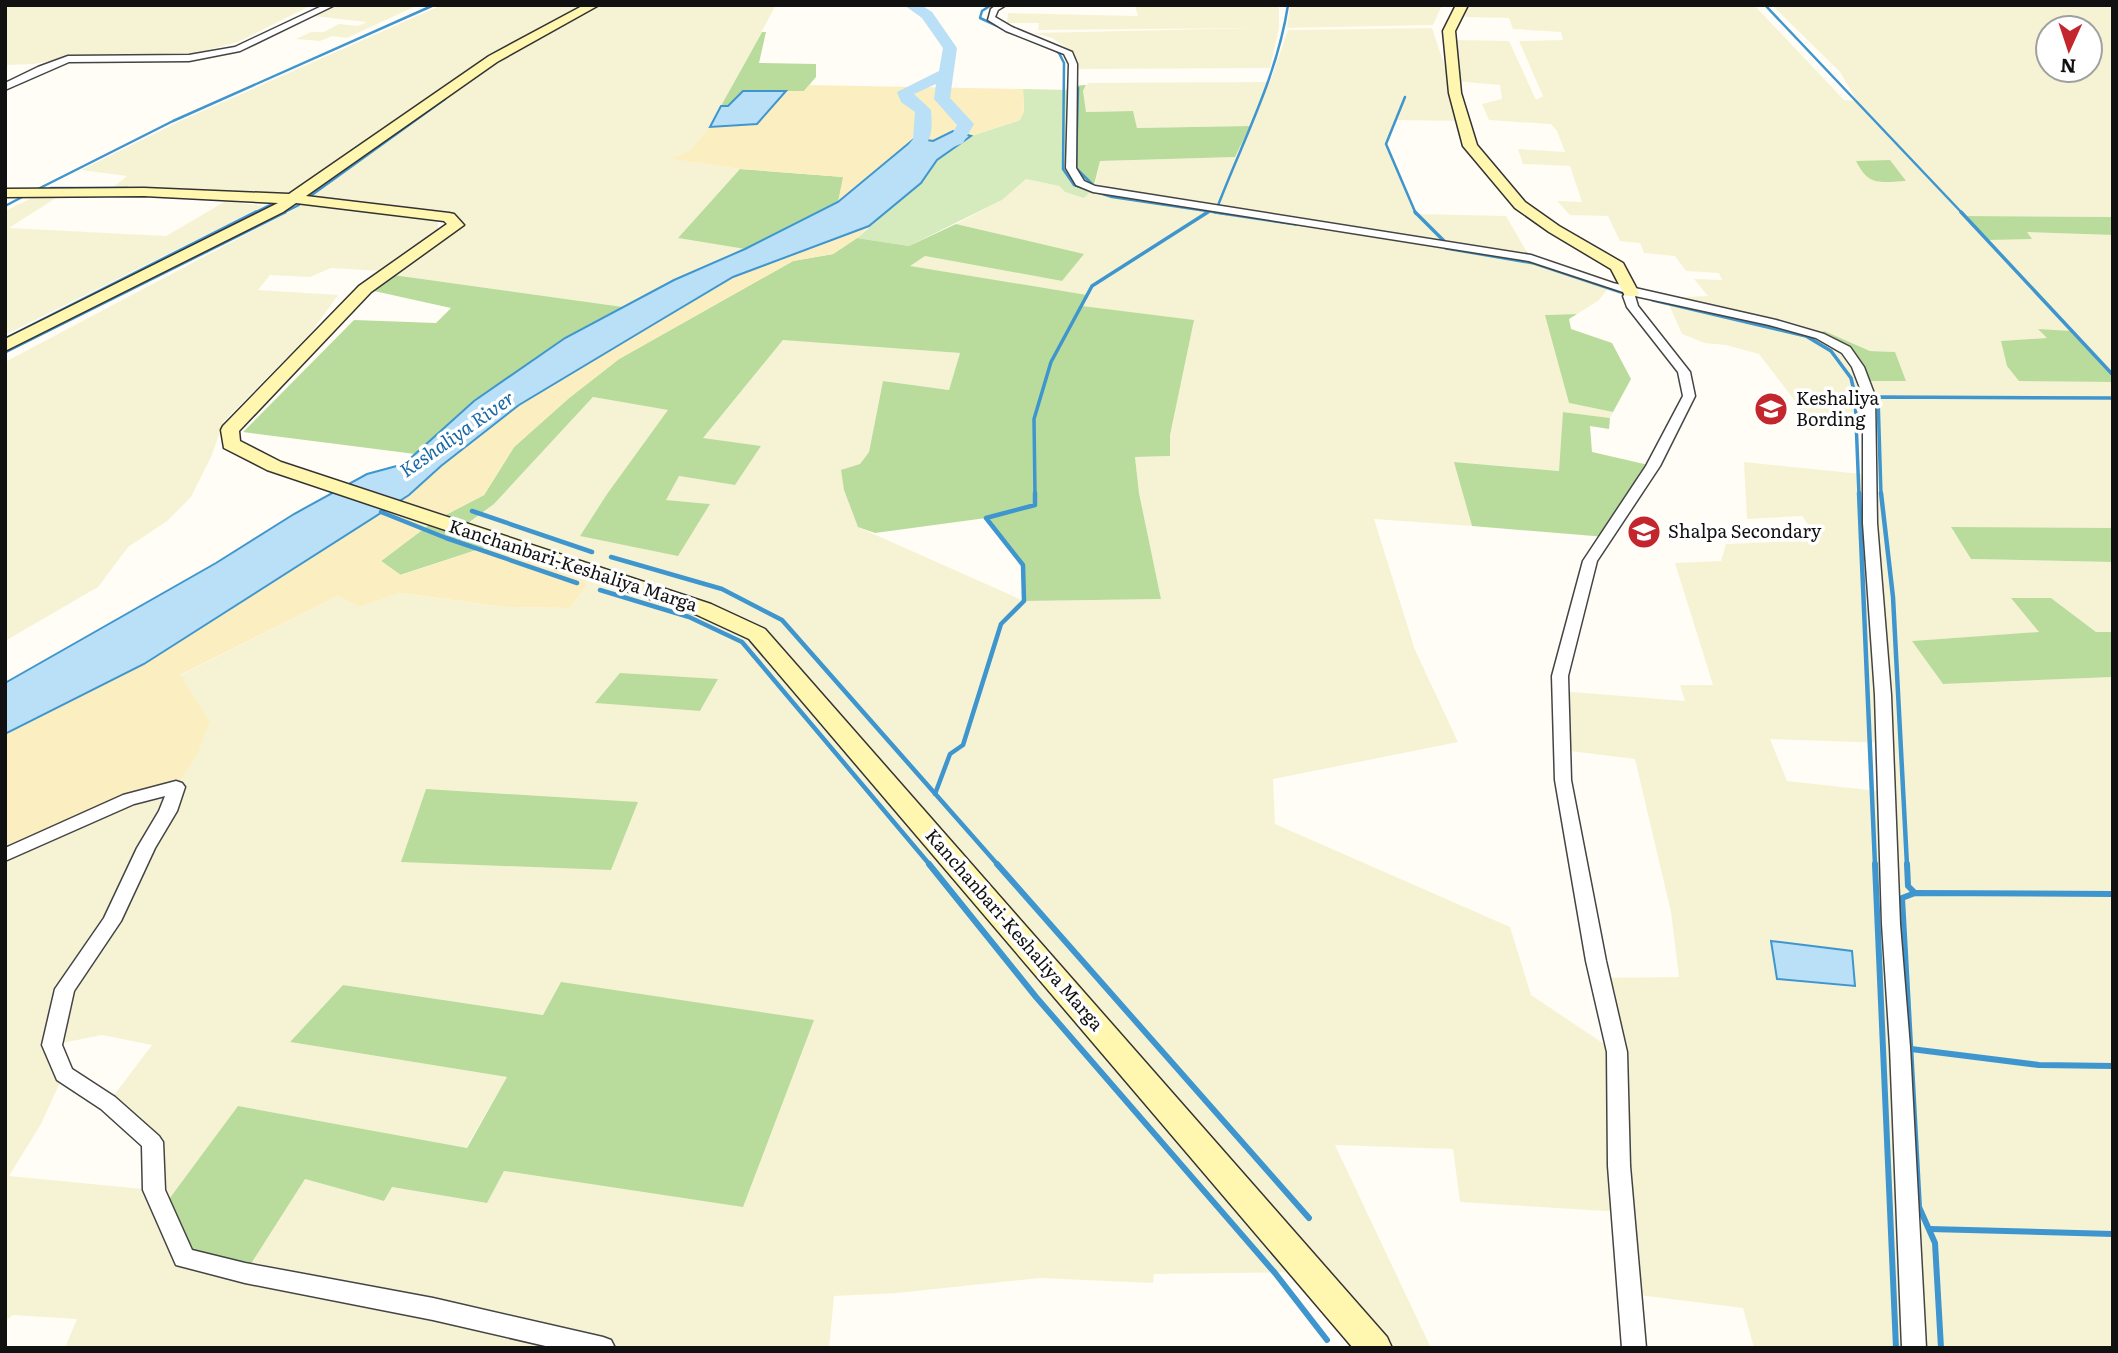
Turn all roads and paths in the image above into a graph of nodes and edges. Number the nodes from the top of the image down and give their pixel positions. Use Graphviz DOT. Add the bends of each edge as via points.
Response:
graph roads {
  1 [pos="331,5"];
  2 [pos="593,5"];
  3 [pos="1002,5"];
  4 [pos="1462,5"];
  5 [pos="5,77"];
  6 [pos="22,79"];
  7 [pos="5,88"];
  8 [pos="5,193"];
  9 [pos="296,199"];
  10 [pos="1630,293"];
  11 [pos="5,346"];
  12 [pos="5,855"];
  13 [pos="603,1348"];
  14 [pos="1375,1348"];
  15 [pos="1634,1348"];
  16 [pos="1914,1348"];
  1 -- 6 [label="street" via="237,49 189,58 68,59"];
  2 -- 9 [label="street" via="493,59"];
  3 -- 10 [label="street" via="991,18 1068,52 1073,64 1071,168 1080,183 1123,195 1531,258"];
  4 -- 10 [label="street" via="1450,31 1455,93 1470,146 1520,205 1617,266"];
  5 -- 6 [label="street"];
  6 -- 7 [label="street"];
  8 -- 9 [label="street, Kanchanbari-Keshaliya Marga" via="144,192"];
  9 -- 11 [label="street"];
  9 -- 14 [label="street, Kanchanbari-Keshaliya Marga" via="449,218 456,225 365,289 230,430 231,444 274,466 703,609 757,634"];
  10 -- 15 [label="street" via="1633,307 1684,372 1689,396 1653,466 1590,561 1560,676 1563,780 1617,1052 1619,1166"];
  10 -- 16 [label="street" via="1820,336 1846,350 1868,396 1870,523 1883,695"];
  12 -- 13 [label="street" via="129,799 176,787 112,921 65,989 52,1045 64,1074 108,1103 152,1142 154,1190 184,1258"];
}
